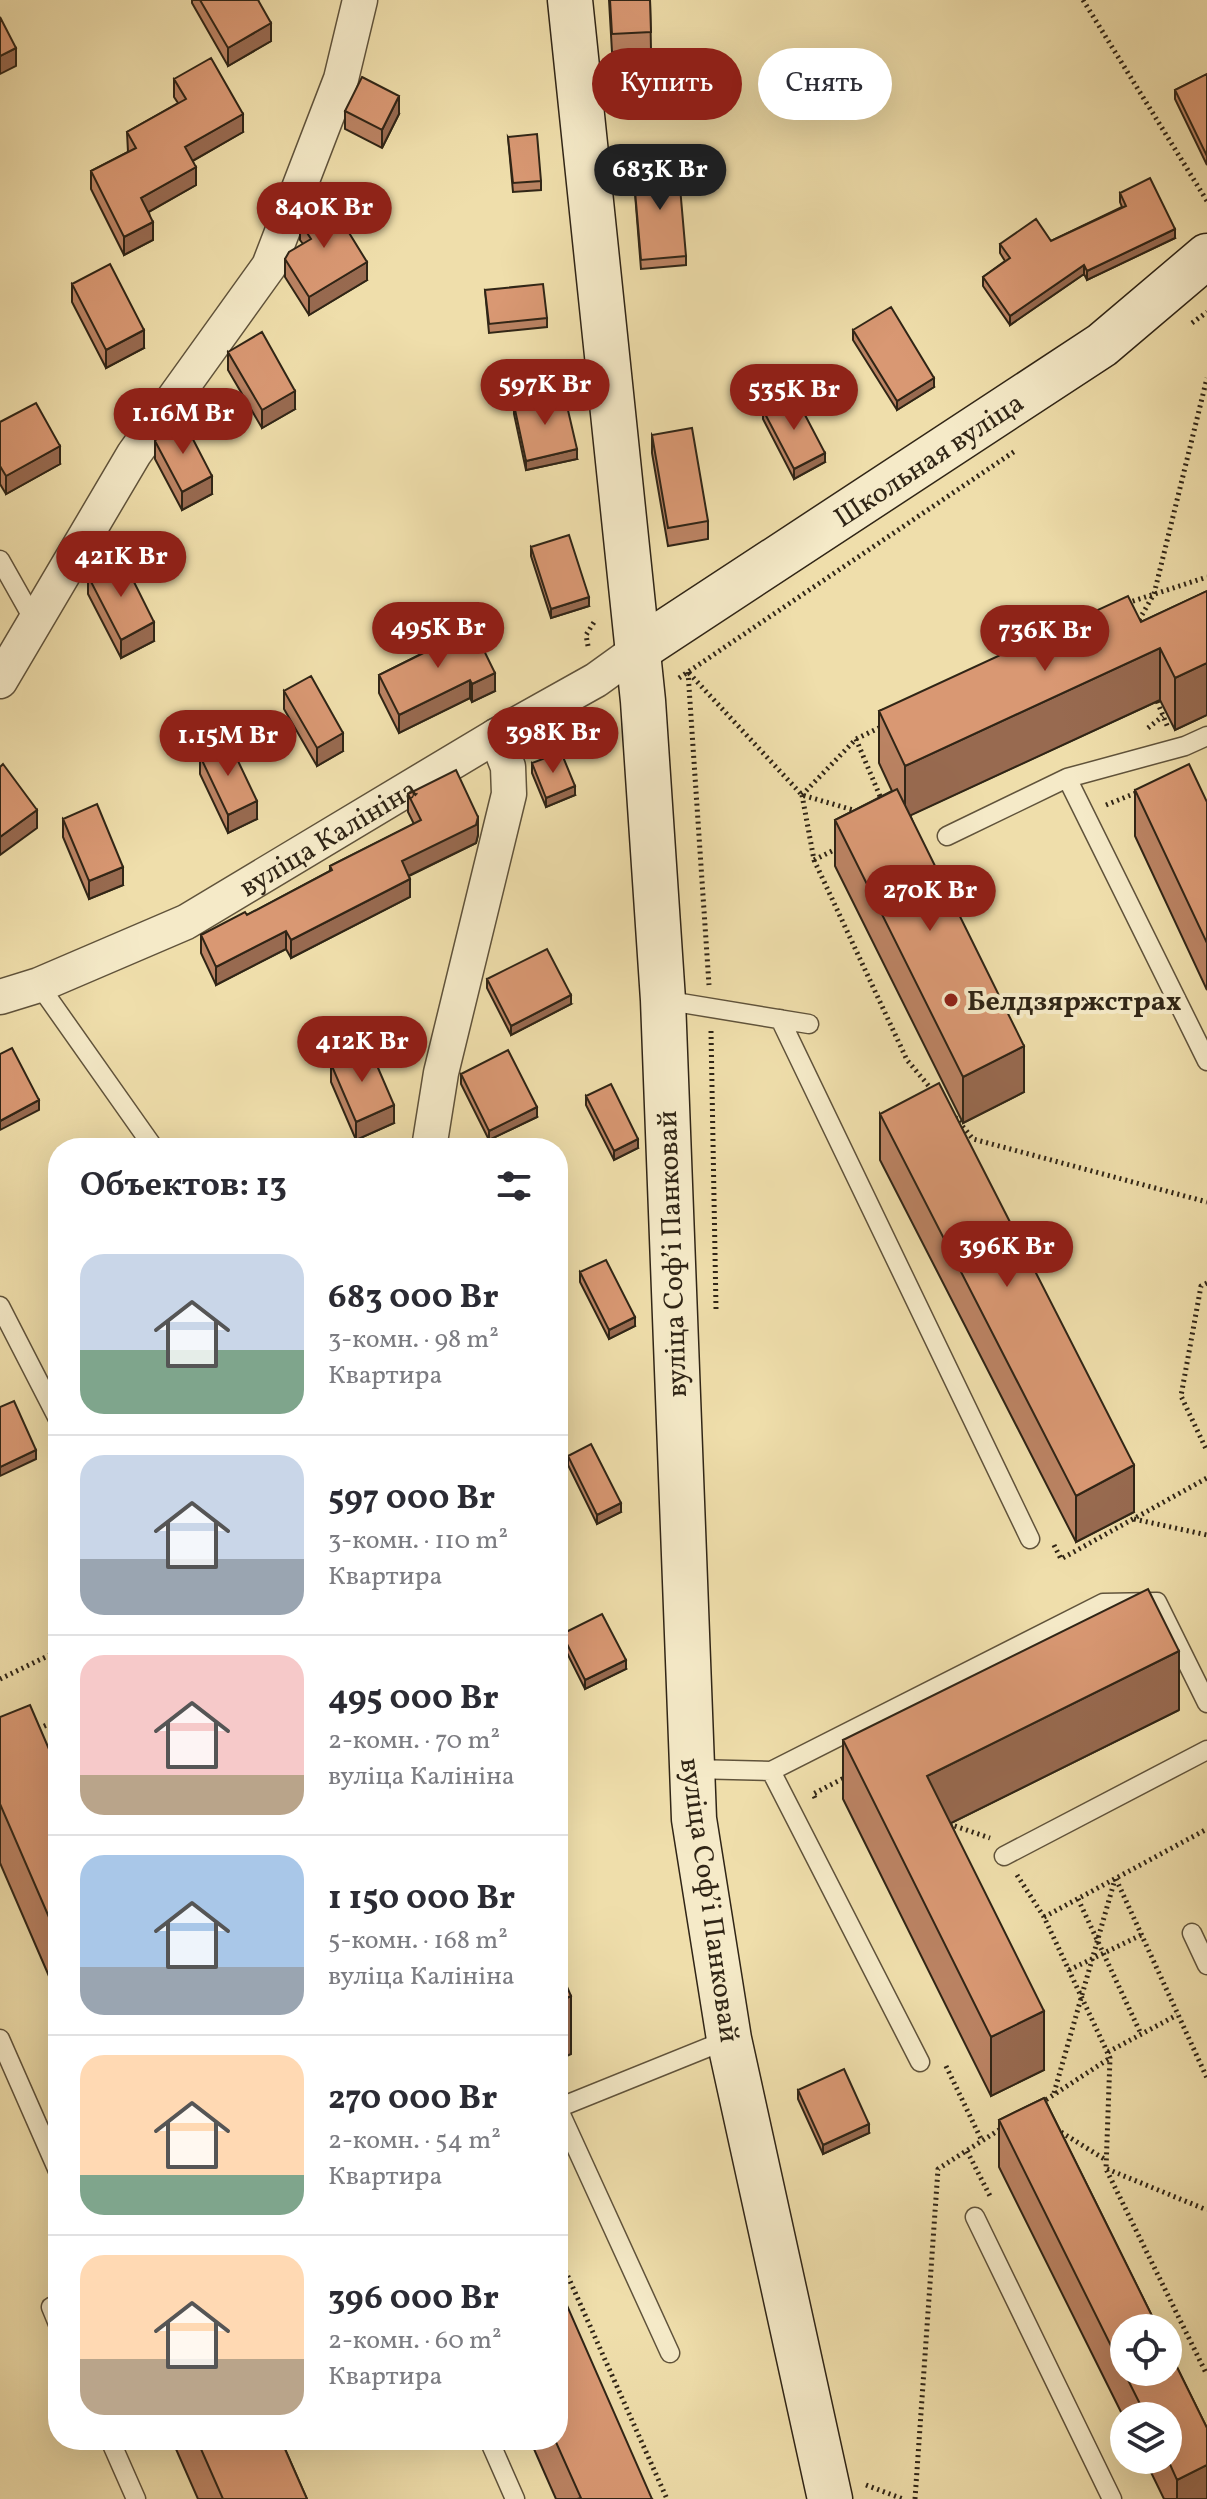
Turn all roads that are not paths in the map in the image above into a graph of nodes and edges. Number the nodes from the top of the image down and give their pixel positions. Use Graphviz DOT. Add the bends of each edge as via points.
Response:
graph roads {
  1 [pos="360,0"];
  2 [pos="570,0"];
  3 [pos="1207,256"];
  4 [pos="0,560"];
  5 [pos="35,622"];
  6 [pos="639,649"];
  7 [pos="0,681"];
  8 [pos="496,736"];
  9 [pos="1207,736"];
  10 [pos="1067,778"];
  11 [pos="947,836"];
  12 [pos="39,985"];
  13 [pos="0,997"];
  14 [pos="663,1000"];
  15 [pos="780,1019"];
  16 [pos="809,1024"];
  17 [pos="1207,1061"];
  18 [pos="147,1138"];
  19 [pos="431,1138"];
  20 [pos="0,1306"];
  21 [pos="48,1400"];
  22 [pos="1030,1539"];
  23 [pos="1207,1703"];
  24 [pos="1207,1750"];
  25 [pos="689,1769"];
  26 [pos="771,1771"];
  27 [pos="999,1848"];
  28 [pos="1192,1933"];
  29 [pos="1207,1965"];
  30 [pos="0,2039"];
  31 [pos="729,2039"];
  32 [pos="920,2062"];
  33 [pos="568,2104"];
  34 [pos="568,2130"];
  35 [pos="48,2148"];
  36 [pos="975,2217"];
  37 [pos="670,2353"];
  38 [pos="114,2450"];
  39 [pos="493,2450"];
  40 [pos="845,2491"];
  41 [pos="136,2499"];
  42 [pos="515,2499"];
  43 [pos="1112,2499"];
  1 -- 5 [label="street" via="341,79 269,266 134,454"];
  2 -- 6 [label="main road, вуліца Софʼі Панковай"];
  3 -- 6 [label="main road, Школьная вуліца" via="1102,345"];
  4 -- 5 [label="lane"];
  5 -- 7 [label="street"];
  6 -- 8 [label="street, вуліца Калініна" via="596,680"];
  6 -- 14 [label="main road, вуліца Софʼі Панковай"];
  8 -- 12 [label="street, вуліца Калініна" via="186,922"];
  8 -- 19 [label="street" via="508,767 509,794 441,1073"];
  9 -- 10 [label="lane"];
  10 -- 11 [label="lane"];
  10 -- 17 [label="lane"];
  12 -- 13 [label="street, вуліца Калініна"];
  12 -- 18 [label="lane"];
  14 -- 15 [label="lane"];
  14 -- 25 [label="main road, вуліца Софʼі Панковай"];
  15 -- 16 [label="lane"];
  15 -- 22 [label="lane"];
  20 -- 21 [label="lane"];
  23 -- 26 [label="lane" via="1157,1602 1103,1603"];
  24 -- 27 [label="lane"];
  25 -- 26 [label="lane"];
  25 -- 31 [label="main road, вуліца Софʼі Панковай"];
  26 -- 32 [label="lane"];
  28 -- 29 [label="lane"];
  30 -- 35 [label="lane"];
  31 -- 33 [label="lane"];
  31 -- 40 [label="main road, вуліца Софʼі Панковай"];
  34 -- 37 [label="lane"];
  36 -- 43 [label="lane"];
  38 -- 41 [label="lane"];
  39 -- 42 [label="lane"];
}
